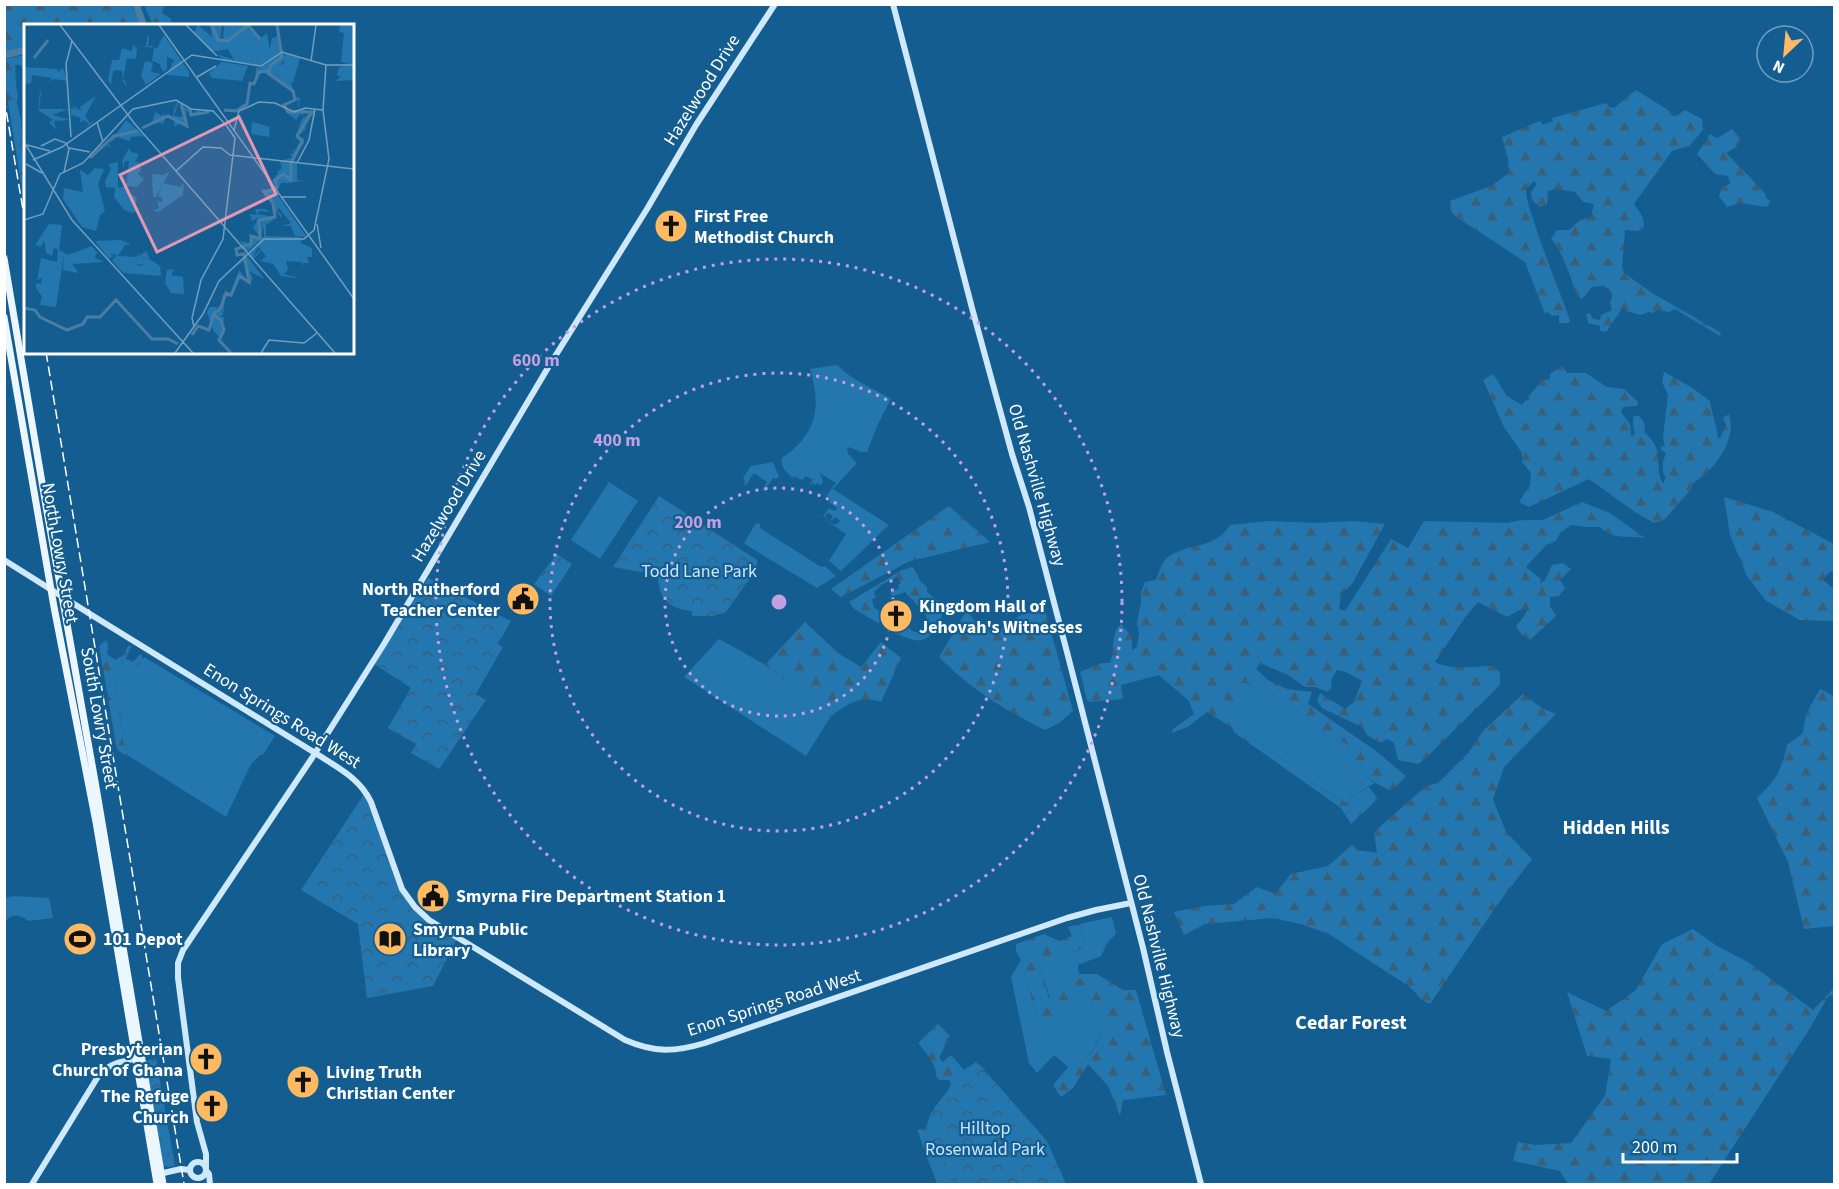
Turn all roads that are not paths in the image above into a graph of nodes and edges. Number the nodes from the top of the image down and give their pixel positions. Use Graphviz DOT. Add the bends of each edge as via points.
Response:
graph roads {
  1 [pos="775,4"];
  2 [pos="893,4"];
  3 [pos="4,258"];
  4 [pos="4,317"];
  5 [pos="28,397"];
  6 [pos="18,399"];
  7 [pos="36,505"];
  8 [pos="46,506"];
  9 [pos="4,560"];
  10 [pos="51,590"];
  11 [pos="62,597"];
  12 [pos="315,753"];
  13 [pos="1131,903"];
  14 [pos="138,1059"];
  15 [pos="203,1150"];
  16 [pos="195,1163"];
  17 [pos="206,1169"];
  18 [pos="190,1170"];
  19 [pos="158,1174"];
  20 [pos="200,1178"];
  21 [pos="32,1185"];
  22 [pos="157,1185"];
  23 [pos="163,1185"];
  24 [pos="209,1185"];
  25 [pos="1201,1185"];
  1 -- 12 [label="street, Hazelwood Drive" via="696,125"];
  2 -- 13 [label="street, Old Nashville Highway"];
  3 -- 5 [label="main road, South Lowry Street"];
  4 -- 6 [label="main road, North Lowry Street"];
  5 -- 6 [label="main road"];
  5 -- 8 [label="main road, South Lowry Street"];
  6 -- 7 [label="main road, North Lowry Street"];
  7 -- 8 [label="main road"];
  7 -- 10 [label="main road, North Lowry Street"];
  8 -- 11 [label="main road, South Lowry Street"];
  9 -- 10 [label="street, Enon Springs Road West"];
  10 -- 11 [label="street, Enon Springs Road West"];
  10 -- 14 [label="main road, North Lowry Street"];
  11 -- 12 [label="street, Enon Springs Road West"];
  11 -- 14 [label="main road, South Lowry Street"];
  12 -- 13 [label="street, Enon Springs Road West" via="355,779 366,791 402,889 422,914 625,1040 656,1050 705,1043 1067,918"];
  12 -- 15 [label="street, Hazelwood Drive" via="183,950 177,965"];
  13 -- 25 [label="street, Old Nashville Highway"];
  14 -- 19 [label="main road, South Lowry Street"];
  14 -- 21 [label="street" via="115,1063 99,1075"];
  15 -- 16 [label="street"];
  15 -- 17 [label="street, Hazelwood Drive"];
  16 -- 17 [label="street"];
  16 -- 18 [label="street"];
  17 -- 20 [label="street"];
  17 -- 24 [label="street, Hazelwood Drive"];
  18 -- 19 [label="street"];
  18 -- 20 [label="street"];
  19 -- 22 [label="main road"];
  19 -- 23 [label="main road, South Lowry Street"];
  20 -- 24 [label="street"];
}
